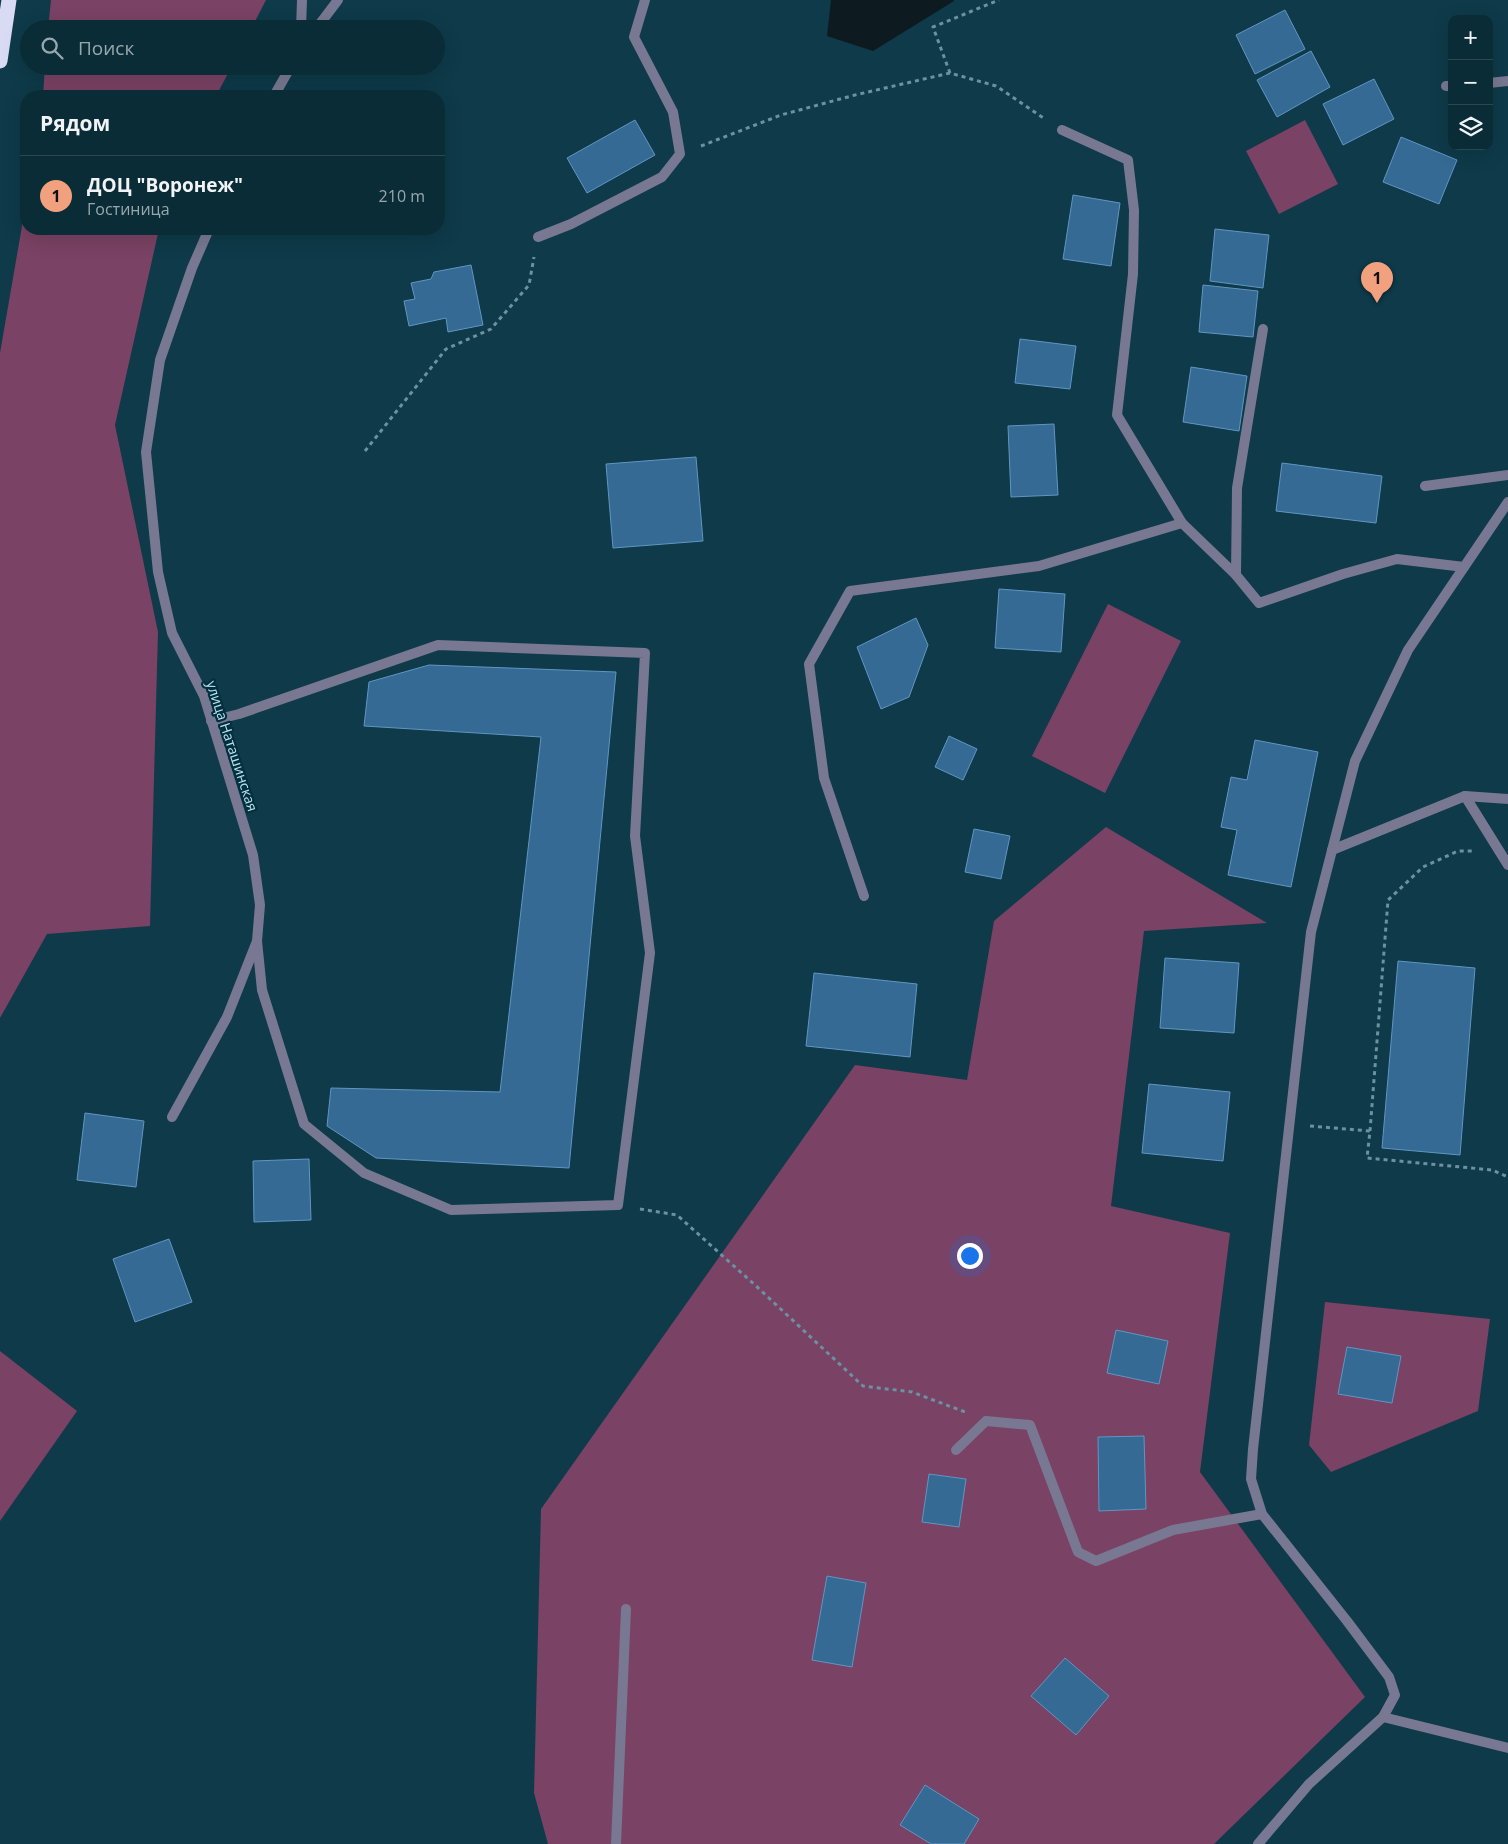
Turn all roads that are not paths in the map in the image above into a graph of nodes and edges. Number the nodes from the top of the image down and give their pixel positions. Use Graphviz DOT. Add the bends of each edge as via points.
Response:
graph roads {
  1 [pos="9,0"];
  2 [pos="302,0"];
  3 [pos="338,0"];
  4 [pos="645,0"];
  5 [pos="301,20"];
  6 [pos="323,20"];
  7 [pos="0,61"];
  8 [pos="286,75"];
  9 [pos="1508,82"];
  10 [pos="1493,83"];
  11 [pos="277,90"];
  12 [pos="1062,130"];
  13 [pos="206,235"];
  14 [pos="538,237"];
  15 [pos="1263,329"];
  16 [pos="1508,475"];
  17 [pos="1425,486"];
  18 [pos="1508,502"];
  19 [pos="1182,523"];
  20 [pos="1464,567"];
  21 [pos="1236,575"];
  22 [pos="211,721"];
  23 [pos="1465,796"];
  24 [pos="1508,799"];
  25 [pos="1332,850"];
  26 [pos="1508,864"];
  27 [pos="864,896"];
  28 [pos="257,941"];
  29 [pos="172,1117"];
  30 [pos="956,1450"];
  31 [pos="1262,1514"];
  32 [pos="626,1609"];
  33 [pos="1383,1717"];
  34 [pos="1508,1748"];
  35 [pos="616,1844"];
  36 [pos="1258,1844"];
  1 -- 7 [label="highway"];
  2 -- 5 [label="street"];
  3 -- 6 [label="street"];
  4 -- 14 [label="street" via="634,37 674,112 680,154 662,176 571,224"];
  8 -- 11 [label="street"];
  9 -- 10 [label="street"];
  12 -- 19 [label="street" via="1128,160 1134,210 1133,274 1117,415"];
  13 -- 22 [label="street, улица Наташинская" via="160,360 146,452 158,572 172,633 204,696"];
  15 -- 21 [label="street" via="1237,488"];
  16 -- 17 [label="street"];
  18 -- 20 [label="street"];
  19 -- 21 [label="street"];
  19 -- 27 [label="street" via="1039,566 850,592 810,664 824,778"];
  20 -- 21 [label="street" via="1397,559 1259,603"];
  20 -- 25 [label="street" via="1408,650 1355,761"];
  22 -- 28 [label="street, улица Наташинская" via="253,855 260,905"];
  22 -- 28 [label="street" via="438,645 645,653 634,836 650,953 618,1205 451,1210 364,1173 304,1124 262,990"];
  23 -- 24 [label="street"];
  23 -- 25 [label="street"];
  23 -- 26 [label="street"];
  25 -- 31 [label="street" via="1311,932 1253,1449 1251,1479"];
  28 -- 29 [label="street, улица Наташинская" via="227,1017"];
  30 -- 31 [label="street" via="986,1421 1030,1425 1078,1552 1096,1561 1173,1530"];
  31 -- 33 [label="street" via="1389,1677 1395,1695"];
  32 -- 35 [label="street"];
  33 -- 34 [label="street"];
  33 -- 36 [label="street" via="1309,1784"];
}
